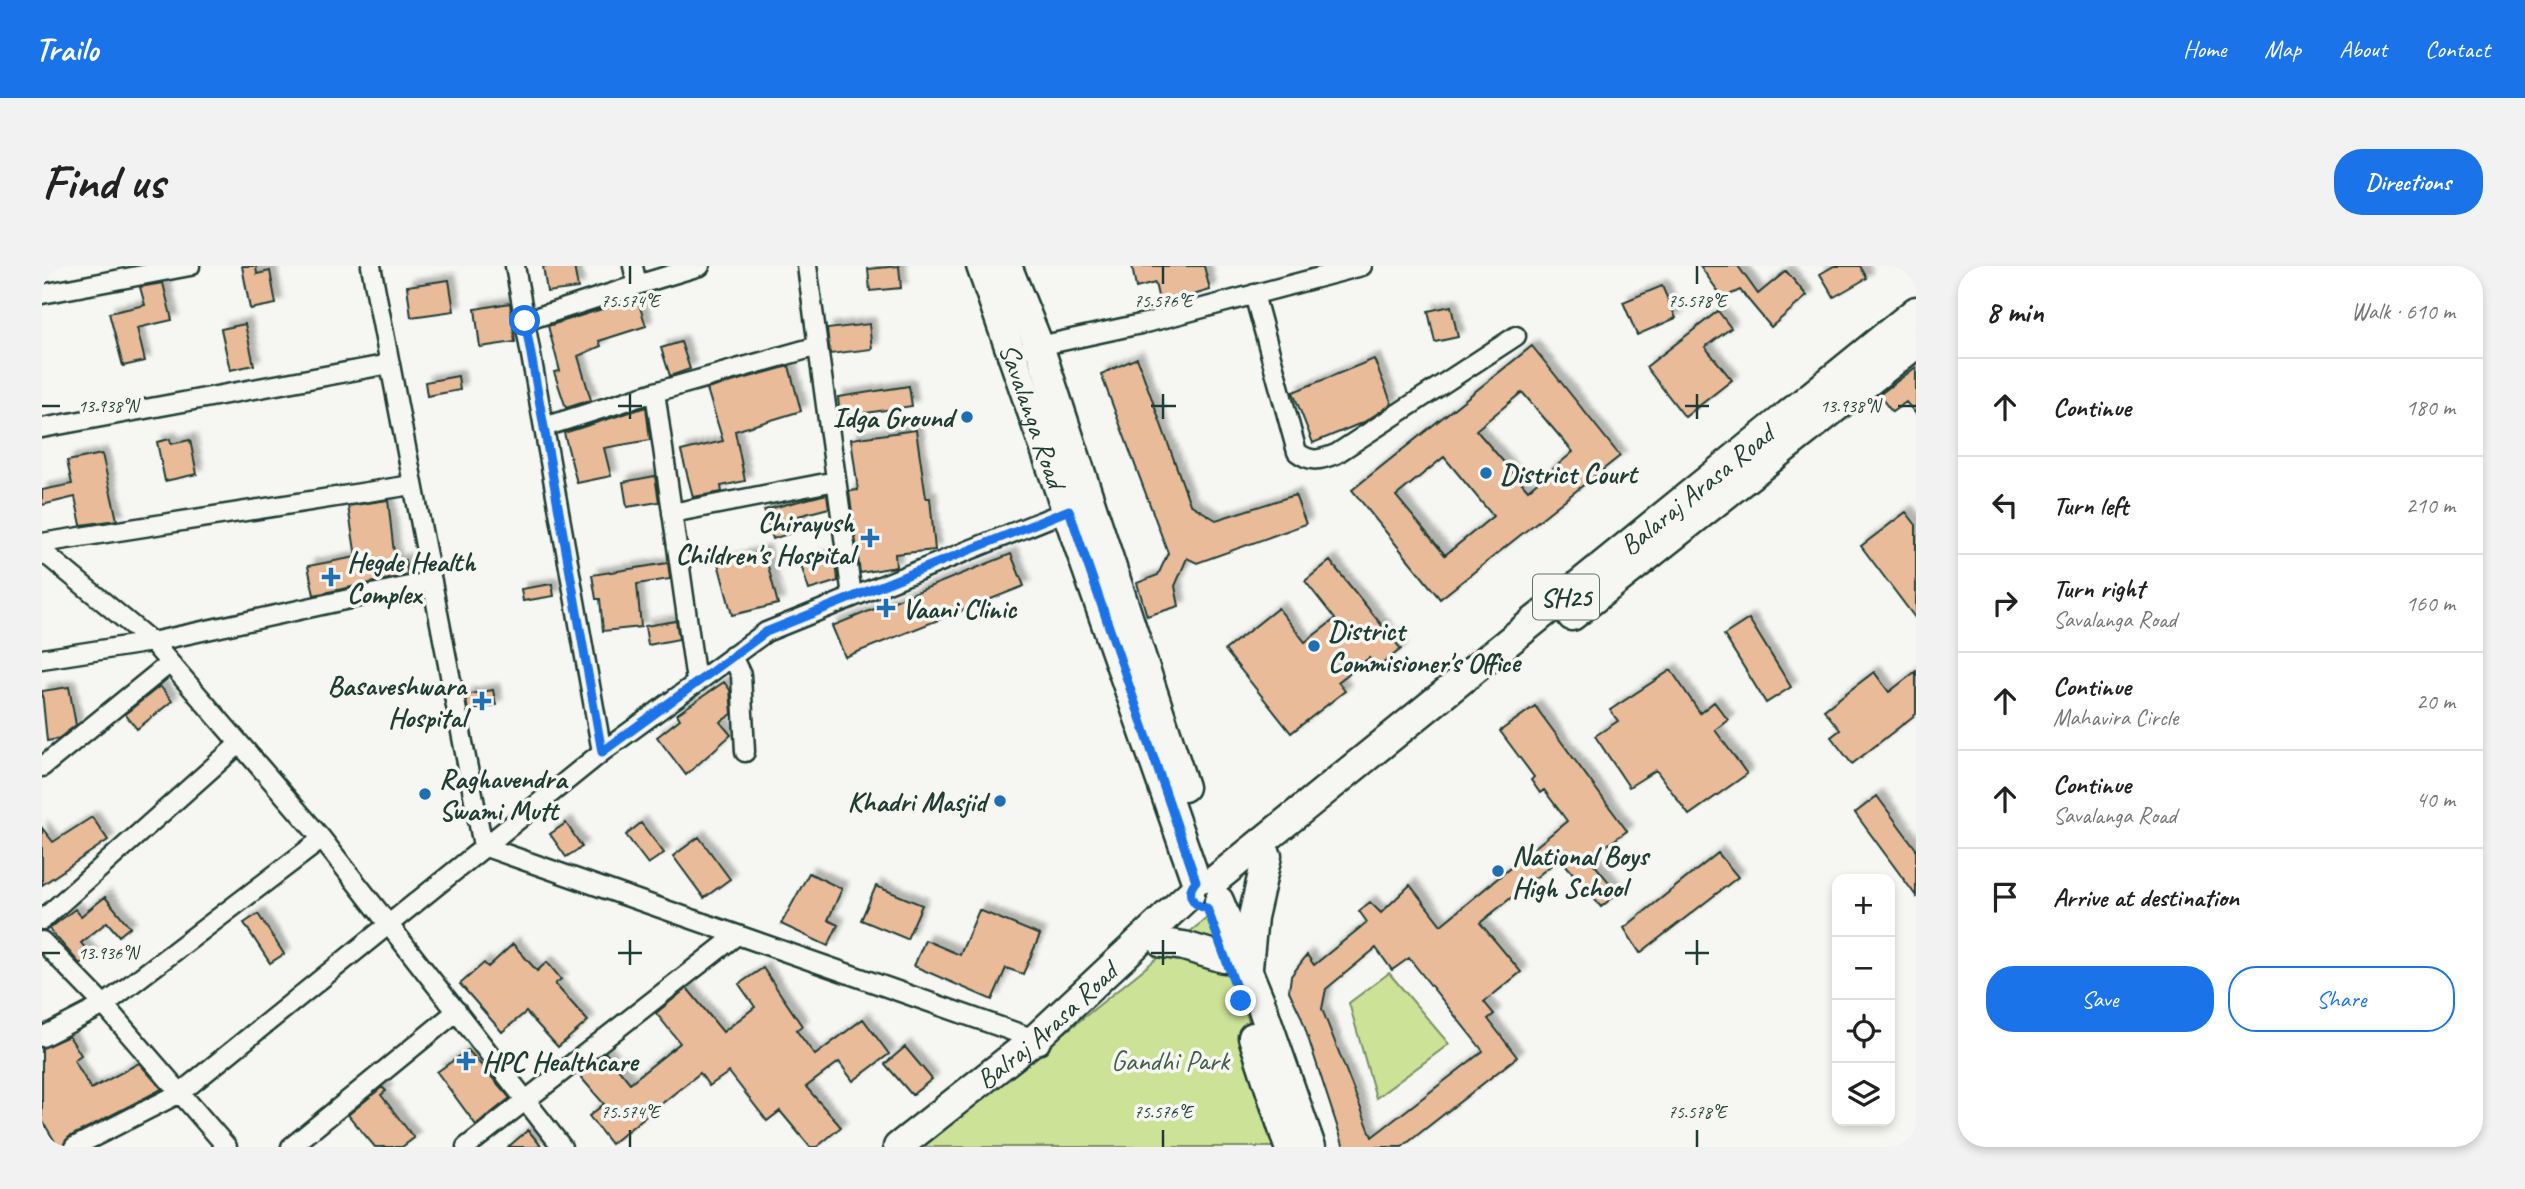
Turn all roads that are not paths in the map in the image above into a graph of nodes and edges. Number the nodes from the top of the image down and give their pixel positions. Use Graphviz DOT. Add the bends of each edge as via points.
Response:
graph roads {
  1 [pos="190,266"];
  2 [pos="371,266"];
  3 [pos="515,266"];
  4 [pos="633,266"];
  5 [pos="700,266"];
  6 [pos="807,266"];
  7 [pos="981,266"];
  8 [pos="1007,266"];
  9 [pos="1362,266"];
  10 [pos="168,268"];
  11 [pos="637,285"];
  12 [pos="42,294"];
  13 [pos="1254,294"];
  14 [pos="1916,311"];
  15 [pos="525,321"];
  16 [pos="1516,336"];
  17 [pos="1916,344"];
  18 [pos="818,346"];
  19 [pos="1026,349"];
  20 [pos="390,364"];
  21 [pos="655,392"];
  22 [pos="544,427"];
  23 [pos="42,428"];
  24 [pos="836,481"];
  25 [pos="412,485"];
  26 [pos="1069,510"];
  27 [pos="672,513"];
  28 [pos="42,543"];
  29 [pos="42,551"];
  30 [pos="432,581"];
  31 [pos="852,596"];
  32 [pos="152,642"];
  33 [pos="732,656"];
  34 [pos="42,659"];
  35 [pos="170,663"];
  36 [pos="696,681"];
  37 [pos="239,744"];
  38 [pos="602,752"];
  39 [pos="745,752"];
  40 [pos="42,767"];
  41 [pos="1175,821"];
  42 [pos="322,839"];
  43 [pos="483,846"];
  44 [pos="1267,856"];
  45 [pos="1208,893"];
  46 [pos="42,920"];
  47 [pos="389,925"];
  48 [pos="1164,930"];
  49 [pos="737,935"];
  50 [pos="42,941"];
  51 [pos="1236,965"];
  52 [pos="104,1005"];
  53 [pos="457,1011"];
  54 [pos="42,1037"];
  55 [pos="1039,1044"];
  56 [pos="180,1093"];
  57 [pos="527,1099"];
  58 [pos="74,1147"];
  59 [pos="227,1147"];
  60 [pos="291,1147"];
  61 [pos="466,1147"];
  62 [pos="562,1147"];
  63 [pos="898,1147"];
  64 [pos="918,1147"];
  65 [pos="1290,1147"];
  66 [pos="1311,1147"];
  1 -- 10 [label="street"];
  2 -- 20 [label="street"];
  3 -- 15 [label="street"];
  4 -- 11 [label="street"];
  5 -- 11 [label="street"];
  6 -- 18 [label="street"];
  7 -- 19 [label="main road, Savalanga Road"];
  8 -- 19 [label="main road, Savalanga Road"];
  9 -- 13 [label="street"];
  10 -- 12 [label="street"];
  11 -- 15 [label="street"];
  13 -- 16 [label="street" via="1297,452 1306,459 1336,454"];
  13 -- 19 [label="street"];
  14 -- 45 [label="main road, Balaraj Arasa Road / SH25"];
  15 -- 22 [label="street"];
  17 -- 44 [label="main road, Balaraj Arasa Road / SH25"];
  18 -- 21 [label="street"];
  18 -- 24 [label="street"];
  19 -- 26 [label="main road, Savalanga Road"];
  19 -- 45 [label="main road, Savalanga Road" via="1196,822"];
  20 -- 23 [label="street"];
  20 -- 25 [label="street"];
  21 -- 22 [label="street"];
  21 -- 27 [label="street"];
  22 -- 38 [label="street"];
  24 -- 27 [label="street"];
  24 -- 31 [label="street"];
  25 -- 28 [label="street"];
  25 -- 30 [label="street"];
  26 -- 31 [label="street"];
  26 -- 41 [label="main road, Savalanga Road"];
  27 -- 36 [label="street"];
  29 -- 32 [label="street"];
  30 -- 32 [label="street"];
  30 -- 43 [label="street"];
  31 -- 33 [label="street" via="766,632"];
  32 -- 34 [label="street"];
  32 -- 35 [label="street"];
  33 -- 36 [label="street"];
  33 -- 39 [label="street" via="741,675"];
  35 -- 37 [label="street"];
  35 -- 40 [label="street"];
  36 -- 38 [label="street"];
  37 -- 42 [label="street"];
  37 -- 46 [label="street"];
  38 -- 43 [label="street"];
  41 -- 45 [label="main road, Savalanga Road"];
  41 -- 48 [label="main road" via="1175,877"];
  42 -- 47 [label="street"];
  42 -- 52 [label="street"];
  43 -- 47 [label="street"];
  43 -- 49 [label="street"];
  44 -- 45 [label="main road, Balaraj Arasa Road / SH25"];
  44 -- 51 [label="main road"];
  45 -- 48 [label="main road, Balraj Arasa Road"];
  45 -- 51 [label="main road, Savalanga Road"];
  47 -- 53 [label="street"];
  47 -- 56 [label="street"];
  48 -- 51 [label="main road" via="1184,946"];
  48 -- 55 [label="main road, Balraj Arasa Road"];
  49 -- 55 [label="street"];
  49 -- 57 [label="street"];
  50 -- 52 [label="street"];
  51 -- 65 [label="main road, Savalanga Road"];
  51 -- 66 [label="main road, Savalanga Road"];
  52 -- 54 [label="street"];
  52 -- 56 [label="street"];
  53 -- 57 [label="street"];
  53 -- 60 [label="street"];
  55 -- 63 [label="main road, Balraj Arasa Road"];
  55 -- 64 [label="main road"];
  56 -- 58 [label="street"];
  56 -- 59 [label="street"];
  57 -- 61 [label="street"];
  57 -- 62 [label="street"];
}
